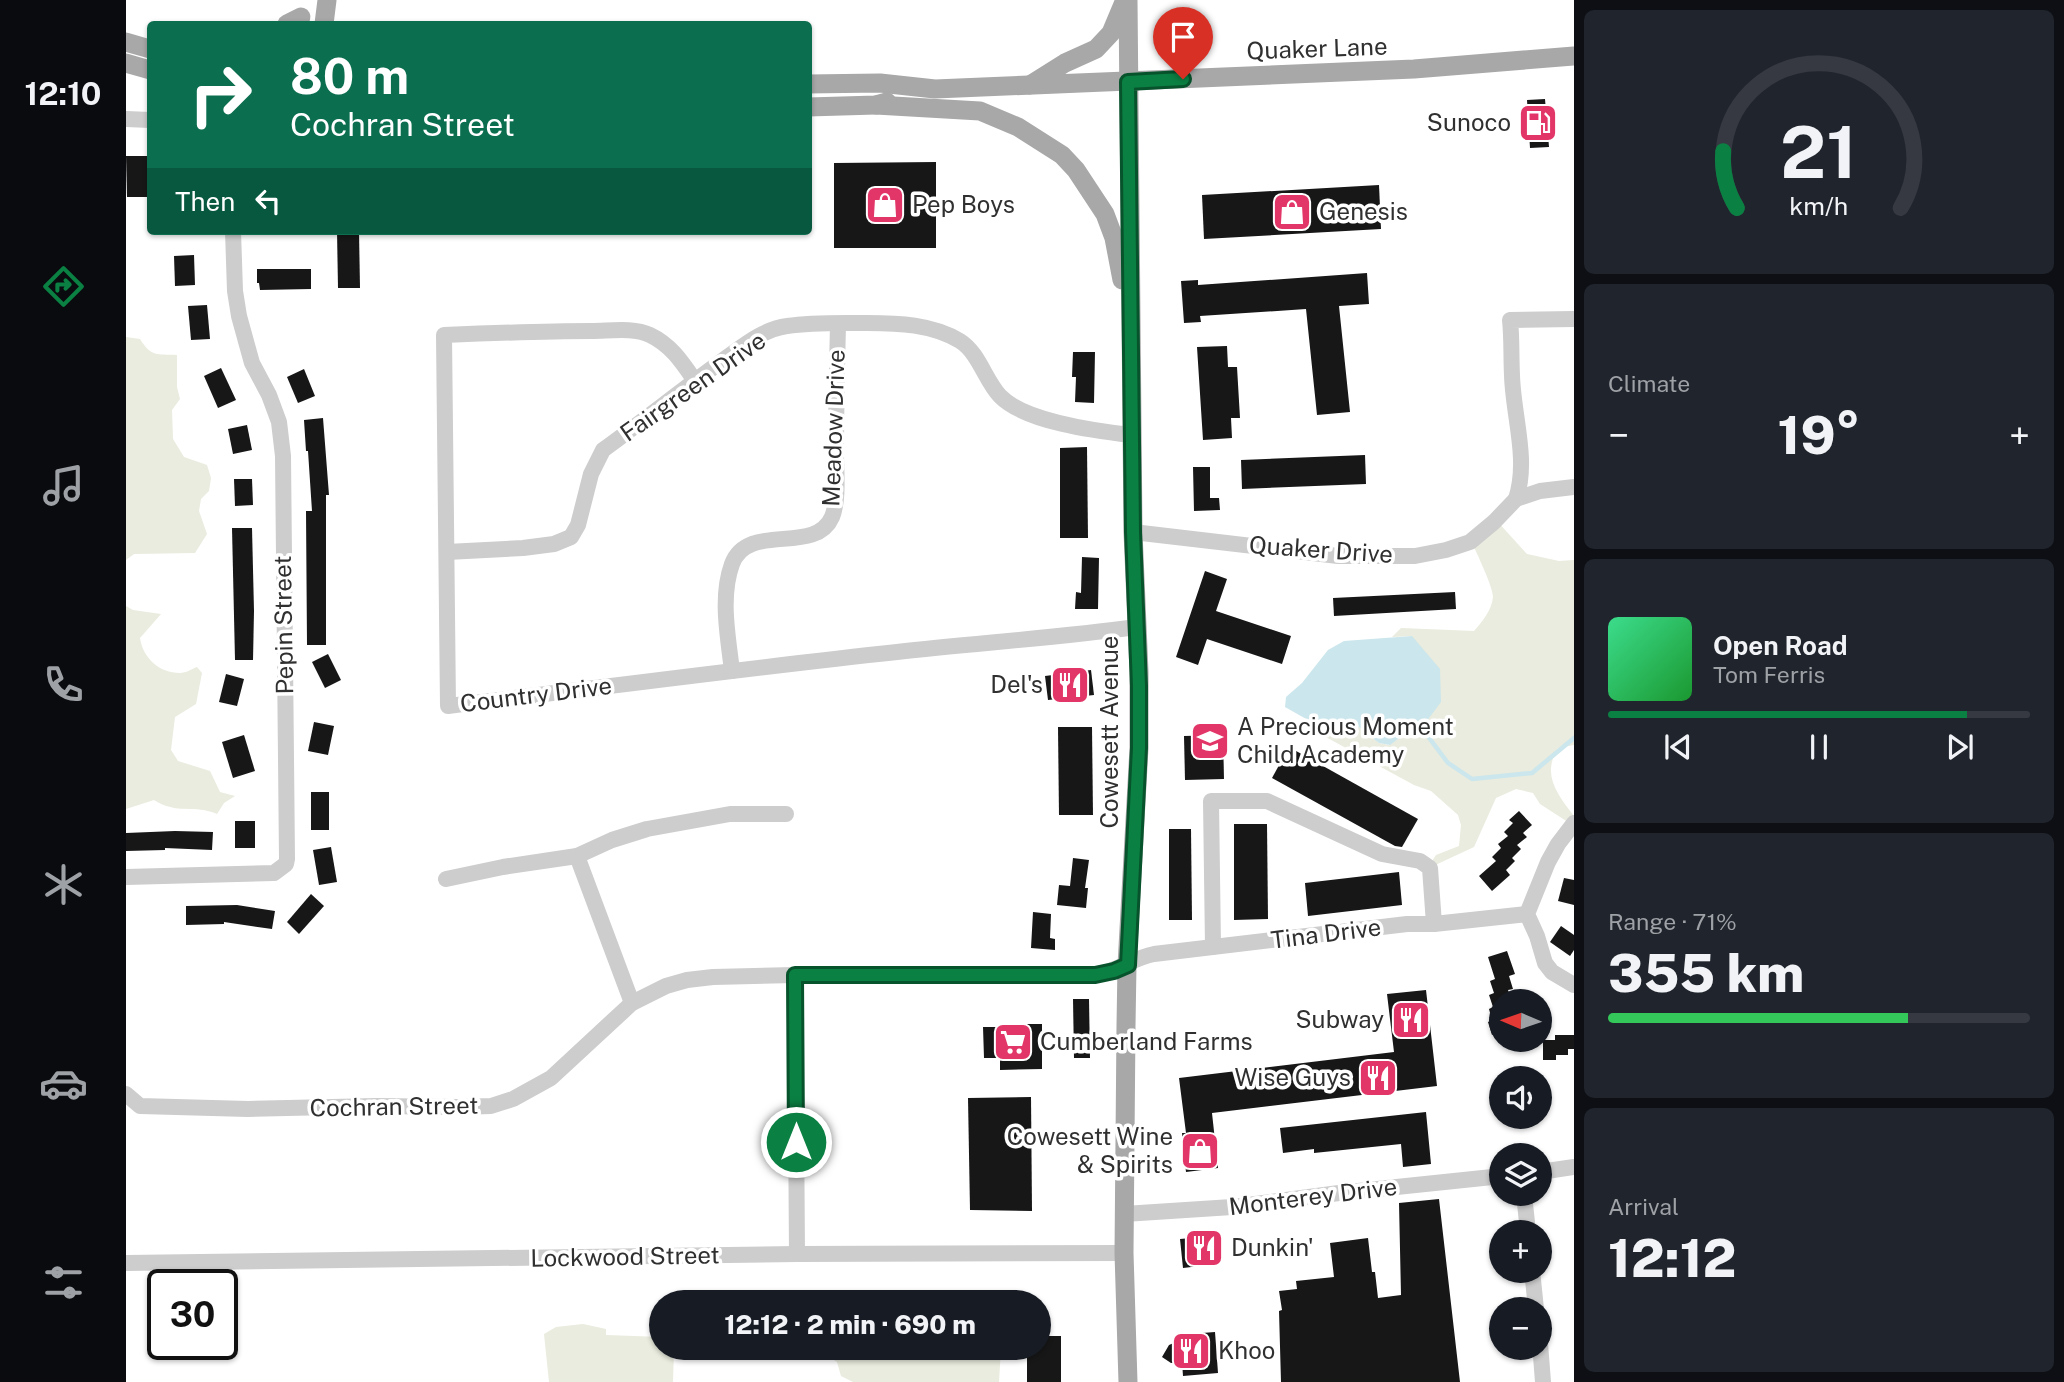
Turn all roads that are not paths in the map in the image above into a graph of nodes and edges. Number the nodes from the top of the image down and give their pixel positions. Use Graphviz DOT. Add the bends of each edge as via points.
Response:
graph roads {
  1 [pos="327,0"];
  2 [pos="1126,0"];
  3 [pos="324,21"];
  4 [pos="126,32"];
  5 [pos="147,35"];
  6 [pos="126,42"];
  7 [pos="147,49"];
  8 [pos="1574,56"];
  9 [pos="126,63"];
  10 [pos="147,69"];
  11 [pos="1128,82"];
  12 [pos="812,84"];
  13 [pos="1029,85"];
  14 [pos="935,89"];
  15 [pos="876,105"];
  16 [pos="812,107"];
  17 [pos="126,119"];
  18 [pos="147,120"];
  19 [pos="233,235"];
  20 [pos="1574,319"];
  21 [pos="838,324"];
  22 [pos="1132,330"];
  23 [pos="695,381"];
  24 [pos="1131,435"];
  25 [pos="1574,487"];
  26 [pos="1516,499"];
  27 [pos="1133,532"];
  28 [pos="447,552"];
  29 [pos="1136,626"];
  30 [pos="732,671"];
  31 [pos="786,814"];
  32 [pos="1574,822"];
  33 [pos="576,856"];
  34 [pos="126,877"];
  35 [pos="446,879"];
  36 [pos="1527,914"];
  37 [pos="1434,924"];
  38 [pos="1213,947"];
  39 [pos="1128,965"];
  40 [pos="795,975"];
  41 [pos="1574,985"];
  42 [pos="632,1003"];
  43 [pos="126,1094"];
  44 [pos="1574,1167"];
  45 [pos="1552,1170"];
  46 [pos="1489,1177"];
  47 [pos="1124,1214"];
  48 [pos="1124,1252"];
  49 [pos="797,1254"];
  50 [pos="126,1263"];
  51 [pos="1541,1360"];
  52 [pos="1128,1382"];
  53 [pos="1543,1382"];
  1 -- 3 [label="main road"];
  2 -- 11 [label="main road, Cowesett Avenue"];
  2 -- 13 [label="main road" via="1111,33 1096,49"];
  4 -- 5 [label="main road"];
  6 -- 7 [label="main road"];
  8 -- 11 [label="main road, Quaker Lane" via="1414,69"];
  9 -- 10 [label="main road"];
  11 -- 13 [label="main road, Quaker Lane"];
  11 -- 22 [label="main road, Cowesett Avenue"];
  12 -- 14 [label="main road, Quaker Lane" via="880,83"];
  13 -- 14 [label="main road, Quaker Lane"];
  14 -- 15 [label="main road, Quaker Lane"];
  15 -- 16 [label="main road, Quaker Lane"];
  15 -- 22 [label="main road" via="980,111 1018,127 1062,155 1105,214"];
  17 -- 18 [label="street"];
  19 -- 34 [label="street, Pepin Street" via="239,316 252,363 279,422 283,456 287,859 274,873"];
  20 -- 26 [label="street" via="1510,320 1521,482"];
  21 -- 23 [label="street, Fairgreen Drive" via="786,326 768,332"];
  21 -- 24 [label="street, Fairgreen Drive" via="891,323 944,332 963,342 1002,398 1022,411"];
  21 -- 30 [label="street, Meadow Drive" via="833,515 809,536 752,543 732,562 726,611"];
  22 -- 24 [label="main road, Cowesett Avenue"];
  23 -- 28 [label="street, Fairgreen Drive" via="603,450 571,537 523,548"];
  23 -- 28 [label="street, Country Drive" via="670,348 642,332 444,335"];
  24 -- 27 [label="main road, Cowesett Avenue"];
  25 -- 26 [label="street"];
  26 -- 27 [label="street, Quaker Drive" via="1470,542 1415,556 1338,555"];
  27 -- 29 [label="main road, Cowesett Avenue"];
  28 -- 30 [label="street, Country Drive" via="448,706"];
  29 -- 30 [label="street, Country Drive"];
  29 -- 39 [label="main road, Cowesett Avenue" via="1139,748"];
  31 -- 33 [label="street" via="730,814 647,829"];
  32 -- 36 [label="street" via="1548,862"];
  33 -- 35 [label="street"];
  33 -- 42 [label="street"];
  36 -- 37 [label="street, Tina Drive"];
  36 -- 41 [label="street" via="1545,963"];
  37 -- 38 [label="street, Tina Drive"];
  37 -- 38 [label="street" via="1430,868 1420,861 1380,853 1267,801 1211,801"];
  38 -- 39 [label="street, Tina Drive" via="1154,954"];
  39 -- 40 [label="street, Cochran Street" via="1095,975"];
  39 -- 47 [label="main road, Cowesett Avenue"];
  40 -- 42 [label="street, Cochran Street" via="687,980"];
  40 -- 49 [label="street"];
  42 -- 43 [label="street, Cochran Street" via="551,1077 491,1106 248,1109 140,1105"];
  44 -- 45 [label="street"];
  46 -- 47 [label="street, Monterey Drive" via="1232,1207"];
  47 -- 48 [label="main road, Cowesett Avenue"];
  48 -- 49 [label="street, Lockwood Street"];
  48 -- 52 [label="main road, Cowesett Avenue"];
  49 -- 50 [label="street, Lockwood Street"];
  51 -- 53 [label="street"];
}
